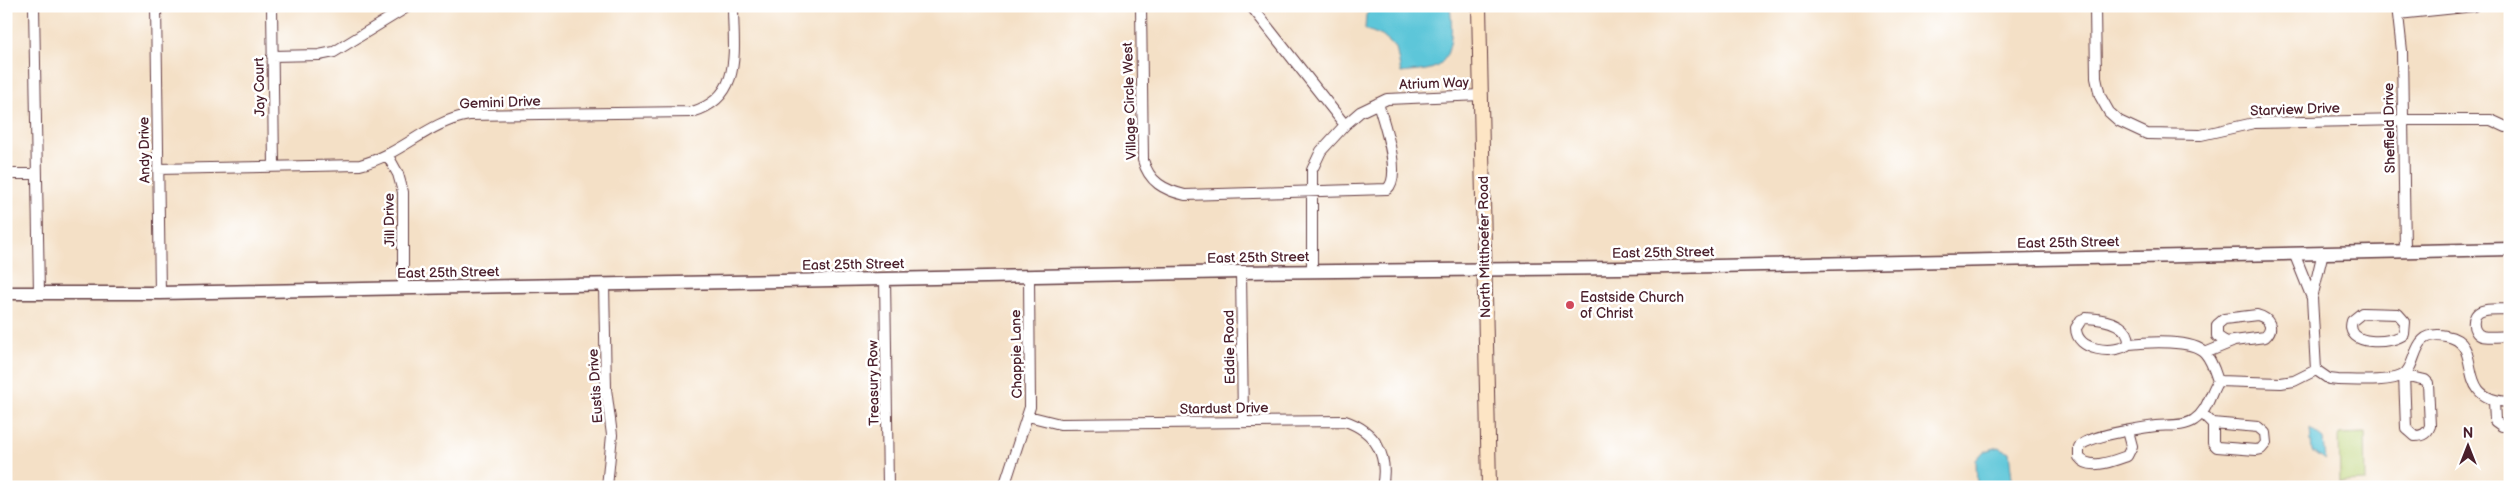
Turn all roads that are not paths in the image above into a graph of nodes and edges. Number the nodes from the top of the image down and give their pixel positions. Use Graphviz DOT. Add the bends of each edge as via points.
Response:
graph roads {
  1 [pos="34,6"];
  2 [pos="156,6"];
  3 [pos="272,6"];
  4 [pos="409,6"];
  5 [pos="733,6"];
  6 [pos="1141,6"];
  7 [pos="1251,6"];
  8 [pos="1479,6"];
  9 [pos="2095,6"];
  10 [pos="2475,6"];
  11 [pos="2397,10"];
  12 [pos="272,56"];
  13 [pos="1481,95"];
  14 [pos="1378,103"];
  15 [pos="2403,120"];
  16 [pos="1345,125"];
  17 [pos="2506,127"];
  18 [pos="388,156"];
  19 [pos="274,167"];
  20 [pos="158,169"];
  21 [pos="6,174"];
  22 [pos="38,174"];
  23 [pos="1311,192"];
  24 [pos="2510,249"];
  25 [pos="2405,250"];
  26 [pos="2323,252"];
  27 [pos="2294,253"];
  28 [pos="1484,269"];
  29 [pos="1312,271"];
  30 [pos="1241,272"];
  31 [pos="1029,276"];
  32 [pos="886,279"];
  33 [pos="604,284"];
  34 [pos="403,288"];
  35 [pos="6,293"];
  36 [pos="39,293"];
  37 [pos="160,293"];
  38 [pos="2312,298"];
  39 [pos="2510,309"];
  40 [pos="2476,331"];
  41 [pos="2404,334"];
  42 [pos="2510,336"];
  43 [pos="2234,342"];
  44 [pos="2129,344"];
  45 [pos="2462,344"];
  46 [pos="2418,346"];
  47 [pos="2205,353"];
  48 [pos="2316,370"];
  49 [pos="2404,375"];
  50 [pos="2218,381"];
  51 [pos="2494,400"];
  52 [pos="2510,402"];
  53 [pos="2202,413"];
  54 [pos="1028,416"];
  55 [pos="1243,421"];
  56 [pos="2213,423"];
  57 [pos="2510,426"];
  58 [pos="2128,431"];
  59 [pos="1383,482"];
  60 [pos="607,487"];
  61 [pos="888,487"];
  62 [pos="1004,487"];
  63 [pos="1489,487"];
  1 -- 22 [label="street"];
  2 -- 20 [label="street, Andy Drive"];
  3 -- 12 [label="street, Jay Court"];
  4 -- 12 [label="street" via="334,52"];
  5 -- 18 [label="street, Gemini Drive" via="732,76 721,95 704,108 680,113 469,115 446,120"];
  6 -- 23 [label="street, Village Circle West" via="1143,156 1155,182 1169,191 1185,194"];
  7 -- 16 [label="street"];
  8 -- 13 [label="main road, North Mitthoefer Road"];
  9 -- 15 [label="street, Starview Drive" via="2098,87 2109,112 2130,128 2151,135 2202,135 2254,123"];
  10 -- 11 [label="street"];
  11 -- 15 [label="street, Sheffield Drive" via="2402,51"];
  12 -- 19 [label="street, Jay Court"];
  13 -- 14 [label="street, Atrium Way" via="1402,97"];
  13 -- 28 [label="main road, North Mitthoefer Road"];
  14 -- 16 [label="street, Atrium Way"];
  14 -- 23 [label="street, Village Circle West" via="1392,153 1393,180 1390,187 1383,191"];
  15 -- 17 [label="street, Starview Drive" via="2491,120"];
  15 -- 25 [label="street, Sheffield Drive"];
  16 -- 23 [label="street, Atrium Way" via="1316,159"];
  18 -- 19 [label="street, Gemini Drive" via="360,165"];
  18 -- 34 [label="street, Jill Drive" via="403,192"];
  19 -- 20 [label="street, Gemini Drive"];
  20 -- 37 [label="street, Andy Drive"];
  21 -- 22 [label="street"];
  22 -- 36 [label="street"];
  23 -- 29 [label="street, Atrium Way"];
  24 -- 25 [label="street, East 25th Street"];
  25 -- 26 [label="street, East 25th Street"];
  26 -- 27 [label="street, East 25th Street"];
  26 -- 38 [label="street"];
  27 -- 28 [label="street, East 25th Street"];
  27 -- 38 [label="street"];
  28 -- 29 [label="street, East 25th Street"];
  28 -- 63 [label="main road, North Mitthoefer Road"];
  29 -- 30 [label="street, East 25th Street"];
  30 -- 31 [label="street, East 25th Street"];
  30 -- 55 [label="street, Eddie Road"];
  31 -- 32 [label="street, East 25th Street"];
  31 -- 54 [label="street, Chappie Lane" via="1031,401"];
  32 -- 33 [label="street, East 25th Street"];
  32 -- 61 [label="street, Treasury Row"];
  33 -- 34 [label="street, East 25th Street"];
  33 -- 60 [label="street, Eustis Drive" via="606,389 612,435"];
  34 -- 37 [label="street, East 25th Street"];
  35 -- 36 [label="street, East 25th Street"];
  36 -- 37 [label="street, East 25th Street"];
  38 -- 48 [label="street"];
  39 -- 40 [label="street" via="2481,311 2474,318"];
  40 -- 42 [label="street" via="2483,336"];
  40 -- 45 [label="street"];
  41 -- 41 [label="street" via="2404,320 2392,312 2362,313 2351,325 2354,336 2361,340 2395,339"];
  41 -- 46 [label="street"];
  43 -- 43 [label="street" via="2219,338 2216,328 2220,321 2257,315 2268,321 2270,331 2265,337"];
  43 -- 47 [label="street"];
  44 -- 44 [label="street" via="2123,349 2108,350 2084,344 2078,337 2077,326 2086,318 2120,326 2128,333"];
  44 -- 47 [label="street" via="2183,344 2196,346"];
  45 -- 46 [label="street" via="2452,337 2435,335"];
  45 -- 51 [label="street" via="2476,388"];
  46 -- 49 [label="street"];
  47 -- 50 [label="street"];
  48 -- 49 [label="street" via="2329,379 2338,380 2394,379"];
  48 -- 50 [label="street" via="2294,381 2281,383"];
  49 -- 49 [label="street" via="2428,383 2430,426 2421,436 2415,436 2406,428"];
  50 -- 53 [label="street"];
  51 -- 52 [label="street"];
  51 -- 57 [label="street" via="2495,421 2502,426"];
  53 -- 56 [label="street"];
  53 -- 58 [label="street" via="2188,423"];
  54 -- 55 [label="street, Stardust Drive" via="1060,424"];
  54 -- 62 [label="street, Chappie Lane"];
  55 -- 59 [label="street, Stardust Drive" via="1336,420 1357,425 1378,445 1384,461"];
  56 -- 56 [label="street" via="2213,443 2217,447 2256,450 2266,443 2265,433 2258,427"];
  58 -- 58 [label="street" via="2084,442 2079,449 2079,457 2092,465 2127,456 2132,446"];
}
